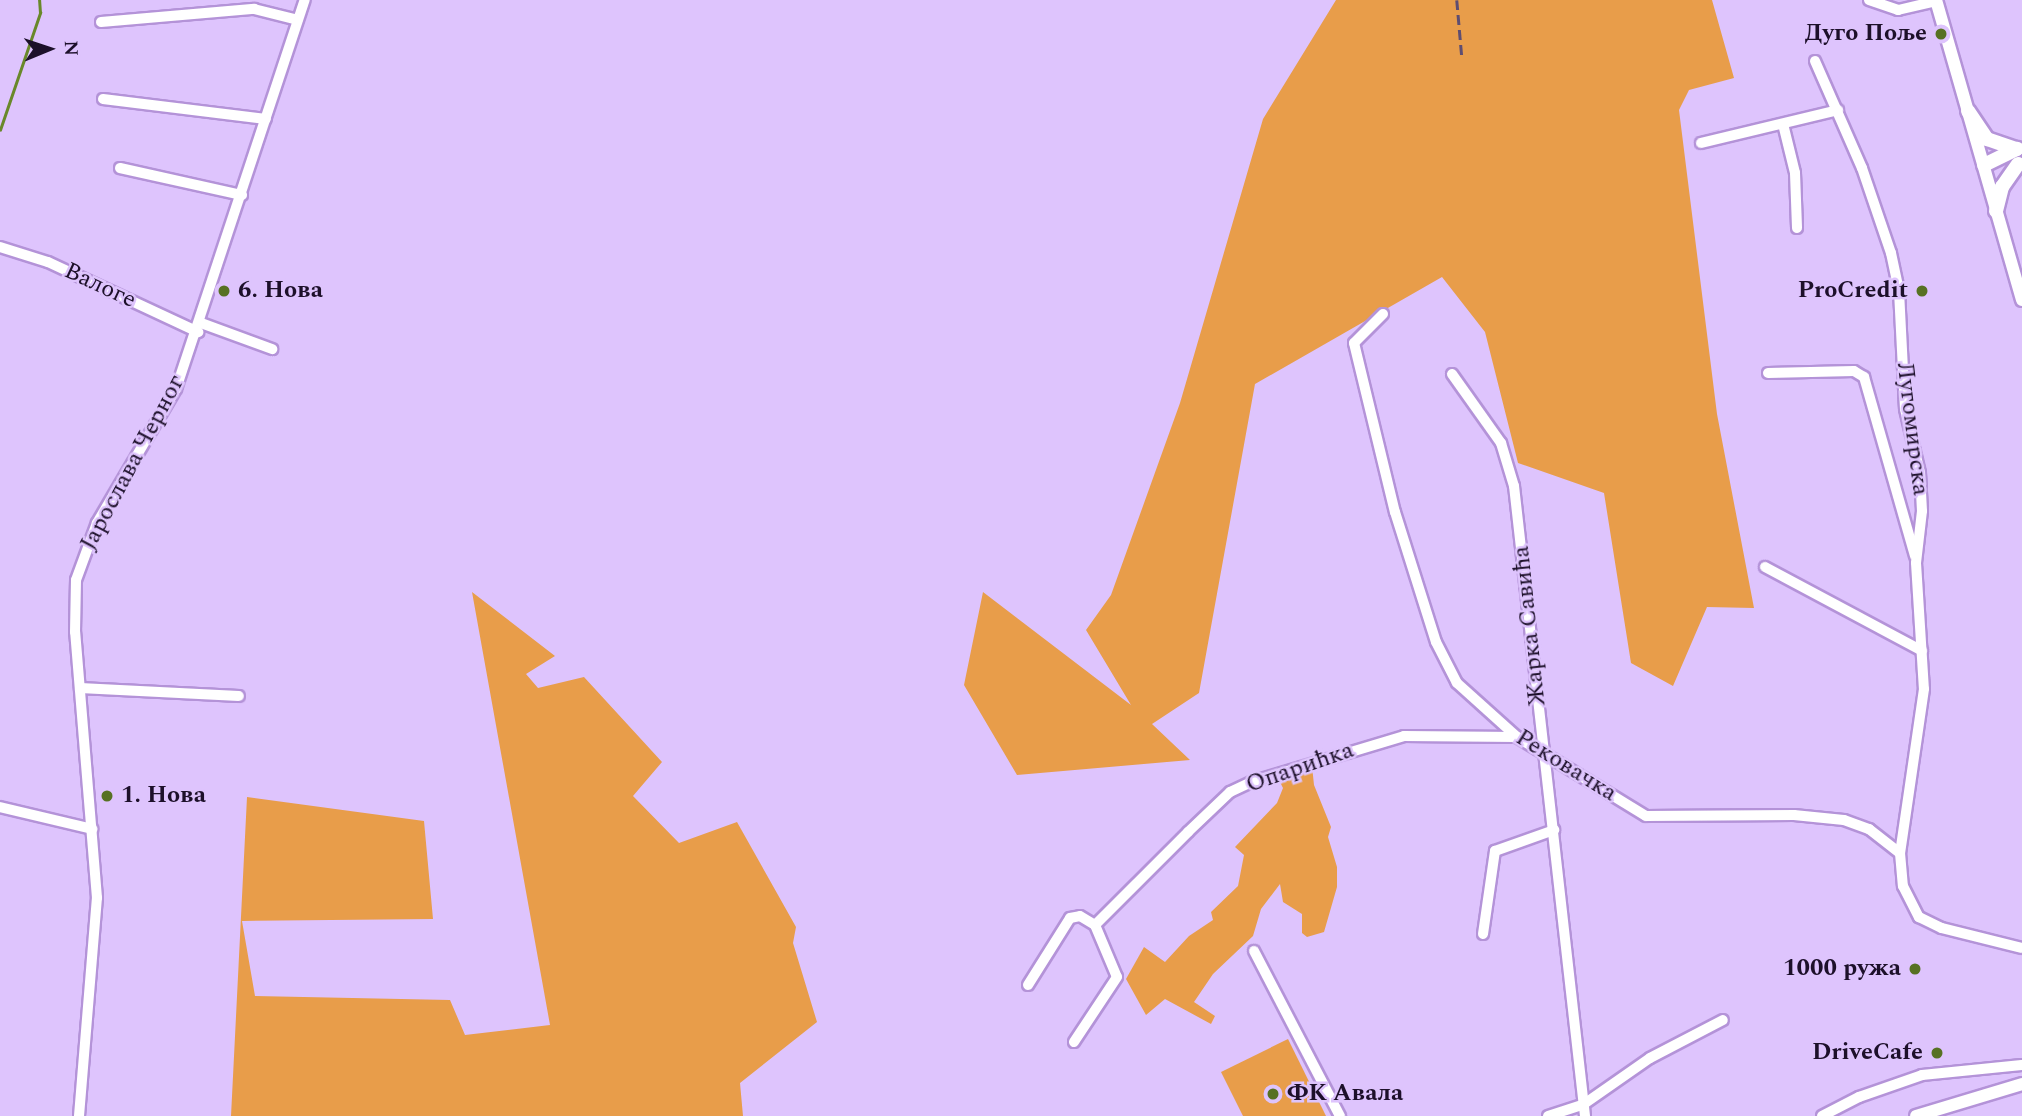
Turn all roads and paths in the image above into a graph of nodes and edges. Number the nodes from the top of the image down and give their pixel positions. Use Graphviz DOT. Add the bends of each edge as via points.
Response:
graph roads {
  1 [pos="305,0"];
  2 [pos="1868,0"];
  3 [pos="1936,1"];
  4 [pos="298,20"];
  5 [pos="102,22"];
  6 [pos="1815,61"];
  7 [pos="103,99"];
  8 [pos="1838,110"];
  9 [pos="1968,111"];
  10 [pos="267,119"];
  11 [pos="1783,124"];
  12 [pos="1701,143"];
  13 [pos="2020,156"];
  14 [pos="1983,165"];
  15 [pos="120,168"];
  16 [pos="242,195"];
  17 [pos="1996,211"];
  18 [pos="1797,228"];
  19 [pos="0,247"];
  20 [pos="2022,300"];
  21 [pos="1383,314"];
  22 [pos="199,328"];
  23 [pos="272,349"];
  24 [pos="1768,373"];
  25 [pos="1452,374"];
  26 [pos="1916,556"];
  27 [pos="1765,567"];
  28 [pos="1922,651"];
  29 [pos="80,688"];
  30 [pos="239,696"];
  31 [pos="1517,737"];
  32 [pos="1543,752"];
  33 [pos="0,807"];
  34 [pos="92,829"];
  35 [pos="1554,830"];
  36 [pos="1900,853"];
  37 [pos="1095,925"];
  38 [pos="1483,934"];
  39 [pos="2022,948"];
  40 [pos="1254,951"];
  41 [pos="1028,985"];
  42 [pos="1723,1020"];
  43 [pos="1074,1042"];
  44 [pos="2022,1065"];
  45 [pos="2022,1084"];
  46 [pos="1584,1104"];
  47 [pos="79,1116"];
  48 [pos="1340,1116"];
  49 [pos="1548,1116"];
  50 [pos="1585,1116"];
  51 [pos="1822,1116"];
  52 [pos="1916,1116"];
  1 -- 4 [label="street, Јарослава Черног"];
  2 -- 3 [label="street" via="1898,10"];
  3 -- 9 [label="main road"];
  4 -- 5 [label="street" via="254,9"];
  4 -- 10 [label="street, Јарослава Черног"];
  6 -- 8 [label="street, Лугомирска"];
  7 -- 10 [label="street"];
  8 -- 11 [label="street"];
  8 -- 26 [label="street, Лугомирска" via="1878,209 1898,284 1905,409 1922,495"];
  9 -- 13 [label="highway" via="1987,139"];
  9 -- 14 [label="main road"];
  10 -- 16 [label="street, Јарослава Черног"];
  11 -- 12 [label="street"];
  11 -- 18 [label="street" via="1795,173"];
  13 -- 14 [label="highway"];
  13 -- 17 [label="highway" via="2002,187"];
  14 -- 17 [label="main road"];
  15 -- 16 [label="street"];
  16 -- 22 [label="street, Јарослава Черног"];
  17 -- 20 [label="main road"];
  19 -- 22 [label="street, Валоге" via="48,262"];
  21 -- 31 [label="street, Рековачка" via="1354,343 1383,470 1427,614 1457,683"];
  22 -- 23 [label="street, Валоге"];
  22 -- 29 [label="street, Јарослава Черног" via="168,406 97,523 80,560 74,600"];
  24 -- 26 [label="street" via="1854,371 1864,377"];
  25 -- 32 [label="street, Жарка Савића" via="1507,457"];
  26 -- 28 [label="street, Лугомирска"];
  27 -- 28 [label="street"];
  28 -- 36 [label="street, Лугомирска" via="1923,704"];
  29 -- 30 [label="street"];
  29 -- 34 [label="street, Јарослава Черног"];
  31 -- 32 [label="street, Рековачка"];
  31 -- 37 [label="street, Опарићка" via="1404,736 1251,782 1230,792"];
  32 -- 35 [label="street, Жарка Савића"];
  32 -- 36 [label="street, Рековачка" via="1646,816 1751,813 1844,820 1874,831"];
  33 -- 34 [label="street"];
  34 -- 47 [label="street, Јарослава Черног" via="96,936"];
  35 -- 38 [label="street" via="1494,851"];
  35 -- 46 [label="street, Жарка Савића"];
  36 -- 39 [label="street" via="1903,886 1919,917 1942,928"];
  37 -- 41 [label="street" via="1080,916 1070,918"];
  37 -- 43 [label="street" via="1117,977"];
  40 -- 48 [label="street"];
  42 -- 46 [label="street" via="1650,1058"];
  44 -- 51 [label="street" via="1922,1075 1859,1097"];
  45 -- 52 [label="main road"];
  46 -- 49 [label="street"];
  46 -- 50 [label="street, Жарка Савића"];
}
